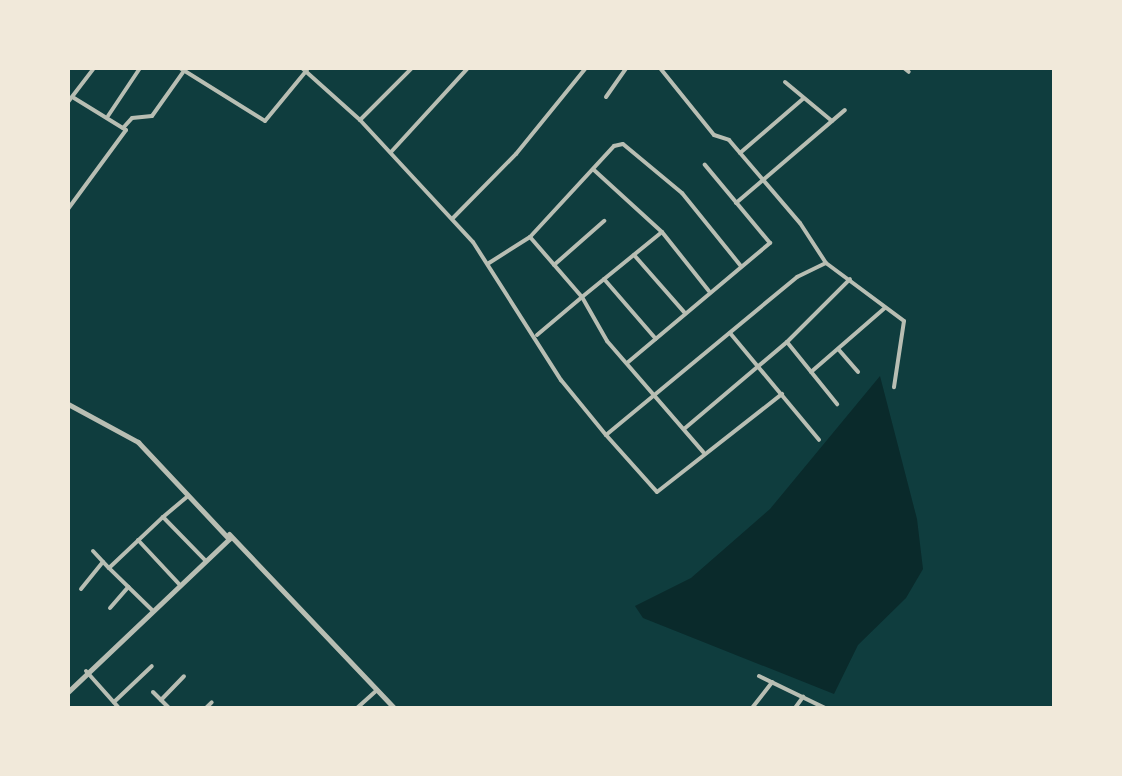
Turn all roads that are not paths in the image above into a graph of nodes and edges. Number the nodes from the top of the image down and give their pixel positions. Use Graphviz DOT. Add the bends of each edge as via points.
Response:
graph roads {
  1 [pos="94,68"];
  2 [pos="140,68"];
  3 [pos="412,68"];
  4 [pos="468,68"];
  5 [pos="586,68"];
  6 [pos="626,68"];
  7 [pos="660,68"];
  8 [pos="904,68"];
  9 [pos="184,69"];
  10 [pos="304,69"];
  11 [pos="909,72"];
  12 [pos="785,82"];
  13 [pos="606,97"];
  14 [pos="74,98"];
  15 [pos="804,98"];
  16 [pos="68,102"];
  17 [pos="845,110"];
  18 [pos="108,116"];
  19 [pos="360,120"];
  20 [pos="832,121"];
  21 [pos="123,128"];
  22 [pos="391,152"];
  23 [pos="740,153"];
  24 [pos="705,165"];
  25 [pos="594,170"];
  26 [pos="763,180"];
  27 [pos="736,203"];
  28 [pos="68,209"];
  29 [pos="453,218"];
  30 [pos="604,221"];
  31 [pos="662,232"];
  32 [pos="530,237"];
  33 [pos="634,254"];
  34 [pos="488,263"];
  35 [pos="826,263"];
  36 [pos="554,265"];
  37 [pos="741,266"];
  38 [pos="604,279"];
  39 [pos="850,279"];
  40 [pos="709,291"];
  41 [pos="582,297"];
  42 [pos="885,308"];
  43 [pos="685,313"];
  44 [pos="730,333"];
  45 [pos="537,335"];
  46 [pos="656,339"];
  47 [pos="787,342"];
  48 [pos="839,350"];
  49 [pos="627,363"];
  50 [pos="758,366"];
  51 [pos="811,372"];
  52 [pos="858,372"];
  53 [pos="894,387"];
  54 [pos="782,394"];
  55 [pos="655,395"];
  56 [pos="68,404"];
  57 [pos="837,404"];
  58 [pos="684,429"];
  59 [pos="606,435"];
  60 [pos="819,440"];
  61 [pos="703,452"];
  62 [pos="189,496"];
  63 [pos="163,517"];
  64 [pos="228,533"];
  65 [pos="138,540"];
  66 [pos="93,551"];
  67 [pos="206,561"];
  68 [pos="103,562"];
  69 [pos="109,568"];
  70 [pos="179,584"];
  71 [pos="128,587"];
  72 [pos="81,589"];
  73 [pos="110,608"];
  74 [pos="152,610"];
  75 [pos="152,666"];
  76 [pos="86,671"];
  77 [pos="184,676"];
  78 [pos="759,676"];
  79 [pos="772,682"];
  80 [pos="377,690"];
  81 [pos="68,692"];
  82 [pos="153,692"];
  83 [pos="803,697"];
  84 [pos="161,700"];
  85 [pos="114,702"];
  86 [pos="212,702"];
  87 [pos="119,708"];
  88 [pos="169,708"];
  89 [pos="206,708"];
  90 [pos="357,708"];
  91 [pos="394,708"];
  92 [pos="752,708"];
  93 [pos="795,708"];
  94 [pos="825,708"];
  1 -- 14 [label="street"];
  2 -- 18 [label="street"];
  3 -- 19 [label="street"];
  4 -- 22 [label="street"];
  5 -- 29 [label="street" via="516,154"];
  6 -- 13 [label="street"];
  7 -- 23 [label="street" via="714,135 729,140"];
  8 -- 11 [label="street"];
  9 -- 10 [label="street" via="265,121"];
  9 -- 21 [label="street" via="152,116 132,118"];
  10 -- 19 [label="street"];
  12 -- 15 [label="street"];
  14 -- 16 [label="street"];
  14 -- 18 [label="street"];
  15 -- 20 [label="street"];
  15 -- 23 [label="street"];
  17 -- 20 [label="street"];
  18 -- 21 [label="street"];
  19 -- 22 [label="street"];
  20 -- 26 [label="street"];
  21 -- 28 [label="street" via="123,137"];
  22 -- 29 [label="street"];
  23 -- 26 [label="street"];
  24 -- 27 [label="street"];
  25 -- 31 [label="street"];
  25 -- 32 [label="street"];
  25 -- 37 [label="street" via="614,146 623,144 682,193"];
  26 -- 27 [label="street"];
  26 -- 35 [label="street"];
  27 -- 37 [label="street" via="770,243"];
  29 -- 34 [label="street"];
  30 -- 36 [label="street"];
  31 -- 33 [label="street"];
  31 -- 40 [label="street"];
  32 -- 34 [label="street"];
  32 -- 36 [label="street"];
  33 -- 38 [label="street"];
  33 -- 43 [label="street"];
  34 -- 45 [label="street"];
  35 -- 39 [label="street"];
  35 -- 44 [label="street" via="797,277"];
  36 -- 41 [label="street"];
  37 -- 40 [label="street"];
  38 -- 41 [label="street"];
  38 -- 46 [label="street"];
  39 -- 42 [label="street"];
  39 -- 47 [label="street"];
  40 -- 43 [label="street"];
  41 -- 45 [label="street"];
  41 -- 49 [label="street" via="597,328"];
  42 -- 48 [label="street"];
  42 -- 53 [label="street" via="904,321"];
  43 -- 46 [label="street"];
  44 -- 50 [label="street"];
  44 -- 55 [label="street"];
  45 -- 59 [label="street" via="561,380"];
  46 -- 49 [label="street"];
  47 -- 50 [label="street"];
  47 -- 51 [label="street"];
  48 -- 51 [label="street"];
  48 -- 52 [label="street"];
  49 -- 55 [label="street"];
  50 -- 54 [label="street"];
  50 -- 58 [label="street"];
  51 -- 57 [label="street"];
  54 -- 60 [label="street"];
  54 -- 61 [label="street"];
  55 -- 58 [label="street"];
  55 -- 59 [label="street"];
  56 -- 62 [label="street" via="123,430"];
  58 -- 61 [label="street"];
  59 -- 61 [label="street" via="657,492"];
  62 -- 63 [label="street"];
  62 -- 64 [label="street"];
  63 -- 65 [label="street"];
  63 -- 67 [label="street"];
  64 -- 67 [label="street" via="224,546"];
  64 -- 80 [label="street"];
  65 -- 69 [label="street"];
  65 -- 70 [label="street"];
  66 -- 68 [label="street"];
  67 -- 70 [label="street"];
  68 -- 69 [label="street"];
  68 -- 72 [label="street"];
  69 -- 71 [label="street"];
  70 -- 74 [label="street"];
  71 -- 73 [label="street"];
  71 -- 74 [label="street"];
  74 -- 76 [label="street"];
  75 -- 85 [label="street"];
  76 -- 81 [label="street"];
  76 -- 85 [label="street"];
  77 -- 84 [label="street"];
  78 -- 79 [label="street"];
  79 -- 83 [label="street"];
  79 -- 92 [label="street"];
  80 -- 90 [label="street"];
  80 -- 91 [label="street"];
  82 -- 84 [label="street"];
  83 -- 93 [label="street"];
  83 -- 94 [label="street"];
  84 -- 88 [label="street"];
  85 -- 87 [label="street"];
  86 -- 89 [label="street"];
}
